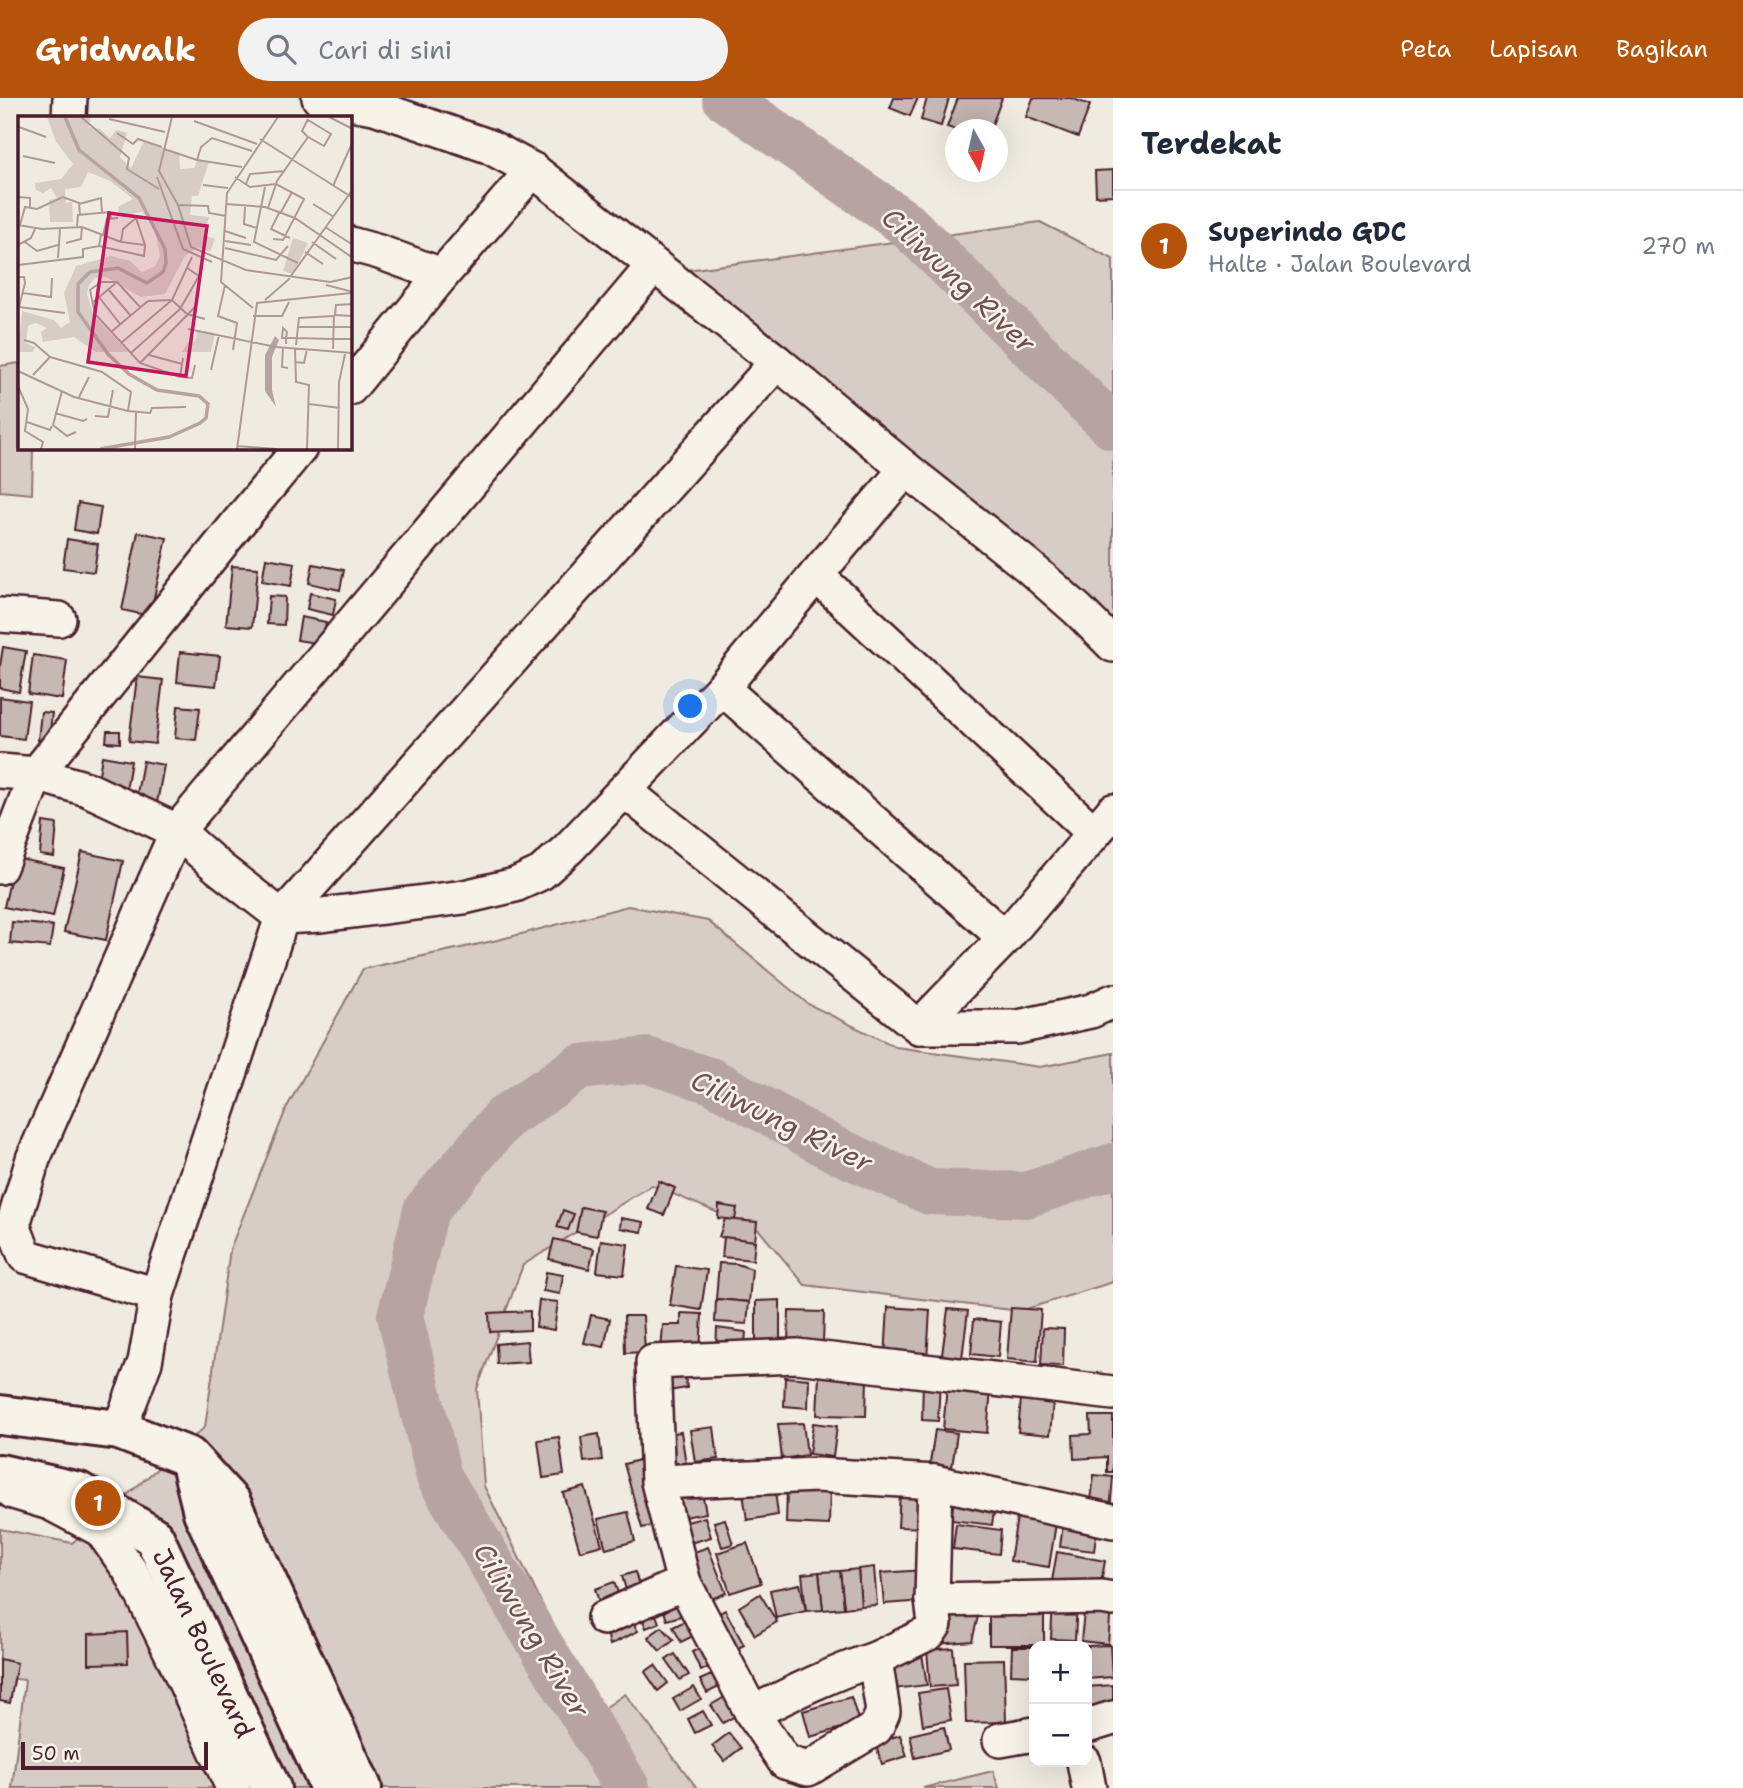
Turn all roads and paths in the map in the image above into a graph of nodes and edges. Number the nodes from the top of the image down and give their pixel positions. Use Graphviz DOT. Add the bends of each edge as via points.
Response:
graph roads {
  1 [pos="69,98"];
  2 [pos="319,98"];
  3 [pos="69,116"];
  4 [pos="533,170"];
  5 [pos="352,245"];
  6 [pos="654,265"];
  7 [pos="442,275"];
  8 [pos="777,362"];
  9 [pos="352,386"];
  10 [pos="298,450"];
  11 [pos="906,469"];
  12 [pos="816,575"];
  13 [pos="0,615"];
  14 [pos="59,619"];
  15 [pos="1113,645"];
  16 [pos="722,688"];
  17 [pos="0,771"];
  18 [pos="36,774"];
  19 [pos="625,791"];
  20 [pos="1103,822"];
  21 [pos="177,831"];
  22 [pos="0,867"];
  23 [pos="282,917"];
  24 [pos="1005,939"];
  25 [pos="1113,1001"];
  26 [pos="919,1027"];
  27 [pos="157,1294"];
  28 [pos="1113,1392"];
  29 [pos="0,1415"];
  30 [pos="119,1430"];
  31 [pos="189,1457"];
  32 [pos="0,1474"];
  33 [pos="658,1482"];
  34 [pos="935,1482"];
  35 [pos="0,1488"];
  36 [pos="1113,1521"];
  37 [pos="684,1583"];
  38 [pos="1113,1599"];
  39 [pos="932,1600"];
  40 [pos="604,1618"];
  41 [pos="875,1659"];
  42 [pos="752,1713"];
  43 [pos="1113,1718"];
  44 [pos="1092,1724"];
  45 [pos="1029,1735"];
  46 [pos="1000,1740"];
  47 [pos="1085,1767"];
  48 [pos="233,1788"];
  49 [pos="271,1788"];
  50 [pos="330,1788"];
  51 [pos="362,1788"];
  52 [pos="1089,1788"];
  1 -- 3 [label="street"];
  2 -- 4 [label="street" via="374,107 488,146"];
  4 -- 6 [label="street"];
  4 -- 7 [label="street"];
  5 -- 7 [label="street"];
  6 -- 8 [label="street"];
  6 -- 21 [label="street"];
  7 -- 9 [label="street"];
  8 -- 11 [label="street"];
  8 -- 23 [label="street"];
  10 -- 18 [label="street"];
  11 -- 12 [label="street"];
  11 -- 15 [label="street" via="1028,566"];
  12 -- 16 [label="street"];
  12 -- 20 [label="street"];
  13 -- 14 [label="street"];
  16 -- 19 [label="street"];
  16 -- 24 [label="street"];
  17 -- 18 [label="street"];
  18 -- 21 [label="street" via="87,789"];
  18 -- 22 [label="street"];
  19 -- 23 [label="street" via="541,873 515,886 464,897"];
  19 -- 26 [label="street"];
  20 -- 24 [label="street"];
  21 -- 23 [label="street"];
  21 -- 27 [label="street" via="33,1159 13,1225 25,1256"];
  23 -- 27 [label="street"];
  24 -- 26 [label="street"];
  25 -- 26 [label="street" via="1091,1011 1018,1027"];
  27 -- 30 [label="street" via="145,1362"];
  28 -- 33 [label="street" via="797,1356 653,1362"];
  29 -- 30 [label="main road"];
  30 -- 31 [label="main road"];
  31 -- 50 [label="main road, Jalan Boulevard" via="203,1512"];
  31 -- 51 [label="main road" via="231,1503"];
  32 -- 49 [label="main road, Jalan Boulevard" via="79,1492 154,1537"];
  33 -- 34 [label="street" via="817,1475"];
  33 -- 37 [label="street"];
  34 -- 36 [label="street"];
  34 -- 39 [label="street"];
  35 -- 48 [label="street" via="50,1503 101,1530 131,1572"];
  37 -- 40 [label="street"];
  37 -- 42 [label="street"];
  38 -- 39 [label="street"];
  39 -- 41 [label="street" via="935,1624 929,1633"];
  41 -- 42 [label="street"];
  41 -- 42 [label="street" via="883,1712 876,1728 808,1769 785,1762"];
  43 -- 44 [label="street"];
  45 -- 46 [label="street"];
  47 -- 52 [label="street"];
}
